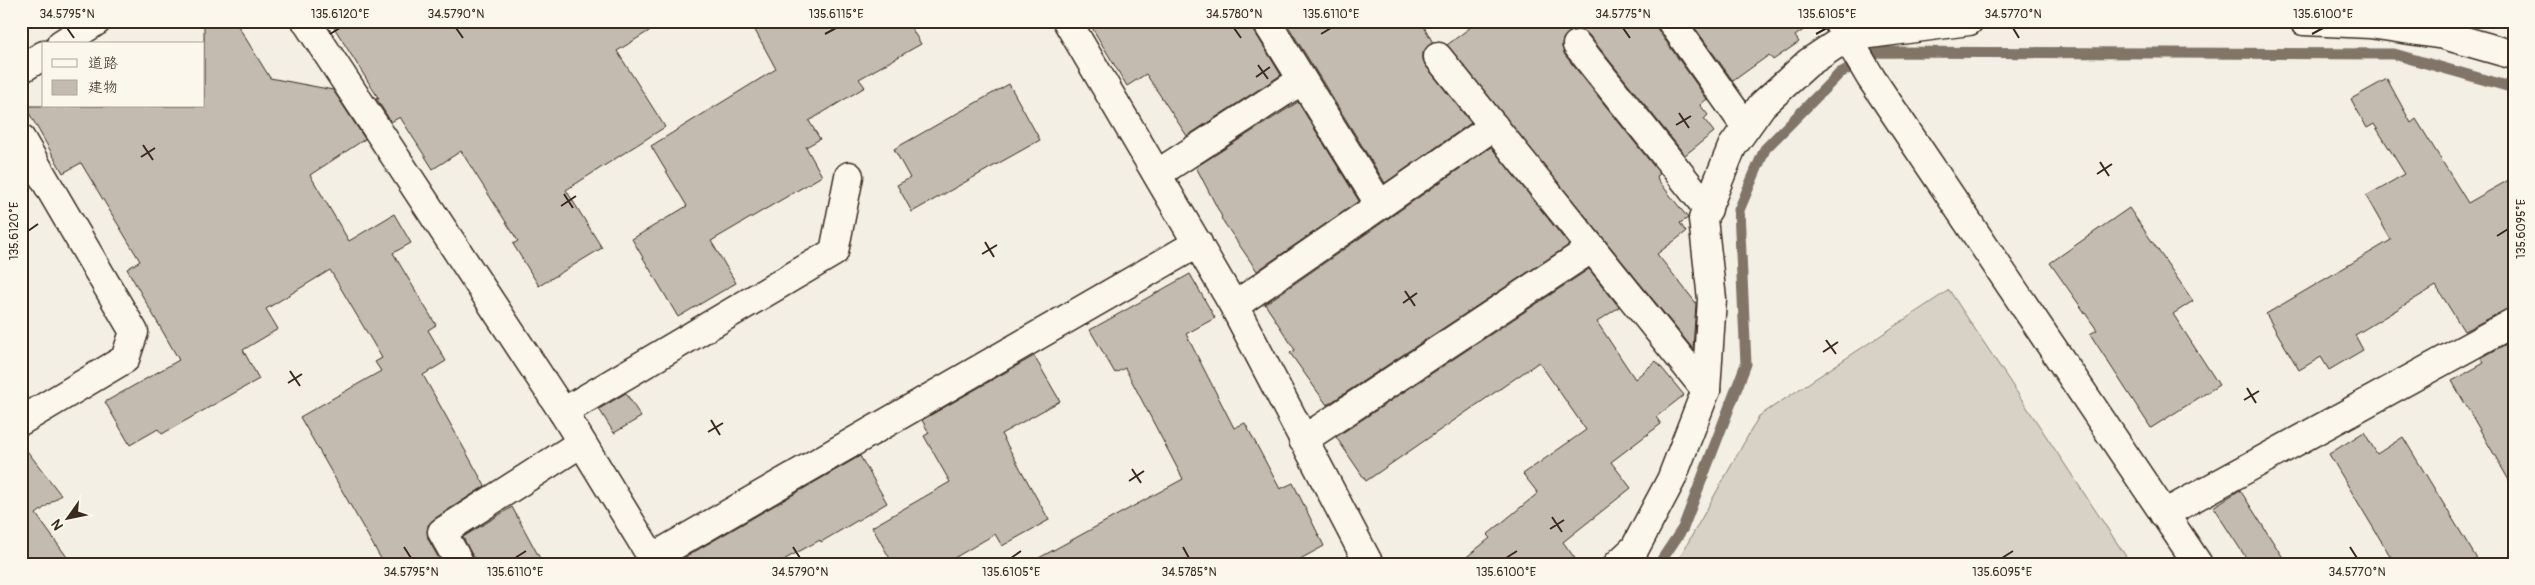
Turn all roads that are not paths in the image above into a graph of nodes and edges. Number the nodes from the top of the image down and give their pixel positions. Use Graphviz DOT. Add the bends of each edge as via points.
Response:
graph roads {
  1 [pos="306,21"];
  2 [pos="1067,21"];
  3 [pos="1266,21"];
  4 [pos="1671,21"];
  5 [pos="1969,21"];
  6 [pos="2304,21"];
  7 [pos="94,22"];
  8 [pos="1842,29"];
  9 [pos="64,42"];
  10 [pos="1576,45"];
  11 [pos="2514,55"];
  12 [pos="42,56"];
  13 [pos="1438,57"];
  14 [pos="21,69"];
  15 [pos="1302,80"];
  16 [pos="1494,126"];
  17 [pos="1746,127"];
  18 [pos="21,139"];
  19 [pos="1156,174"];
  20 [pos="849,176"];
  21 [pos="1380,205"];
  22 [pos="1708,209"];
  23 [pos="1198,243"];
  24 [pos="1592,248"];
  25 [pos="1234,306"];
  26 [pos="2514,322"];
  27 [pos="1706,390"];
  28 [pos="563,412"];
  29 [pos="21,421"];
  30 [pos="1303,440"];
  31 [pos="581,443"];
  32 [pos="2164,514"];
  33 [pos="654,561"];
  34 [pos="1364,562"];
  35 [pos="460,564"];
  36 [pos="1618,564"];
  37 [pos="2198,564"];
  1 -- 28 [label="street"];
  2 -- 19 [label="street"];
  3 -- 15 [label="street"];
  4 -- 17 [label="street"];
  5 -- 8 [label="street"];
  6 -- 11 [label="street" via="2370,24 2444,35"];
  7 -- 9 [label="street"];
  8 -- 17 [label="street" via="1762,105"];
  8 -- 32 [label="street" via="1871,78"];
  10 -- 22 [label="street"];
  12 -- 14 [label="street"];
  13 -- 16 [label="street"];
  15 -- 19 [label="street"];
  15 -- 21 [label="street"];
  16 -- 21 [label="street"];
  16 -- 24 [label="street"];
  17 -- 22 [label="street" via="1732,147"];
  18 -- 29 [label="street" via="134,332 125,359"];
  19 -- 23 [label="street"];
  20 -- 28 [label="street" via="834,252"];
  21 -- 25 [label="street"];
  22 -- 27 [label="street" via="1703,219 1712,299"];
  23 -- 25 [label="street"];
  23 -- 33 [label="street"];
  24 -- 27 [label="street"];
  24 -- 30 [label="street"];
  25 -- 30 [label="street"];
  26 -- 32 [label="street"];
  27 -- 36 [label="street" via="1671,480 1635,548"];
  28 -- 31 [label="street"];
  30 -- 34 [label="street"];
  31 -- 33 [label="street"];
  31 -- 35 [label="street" via="442,532"];
  32 -- 37 [label="street"];
}
